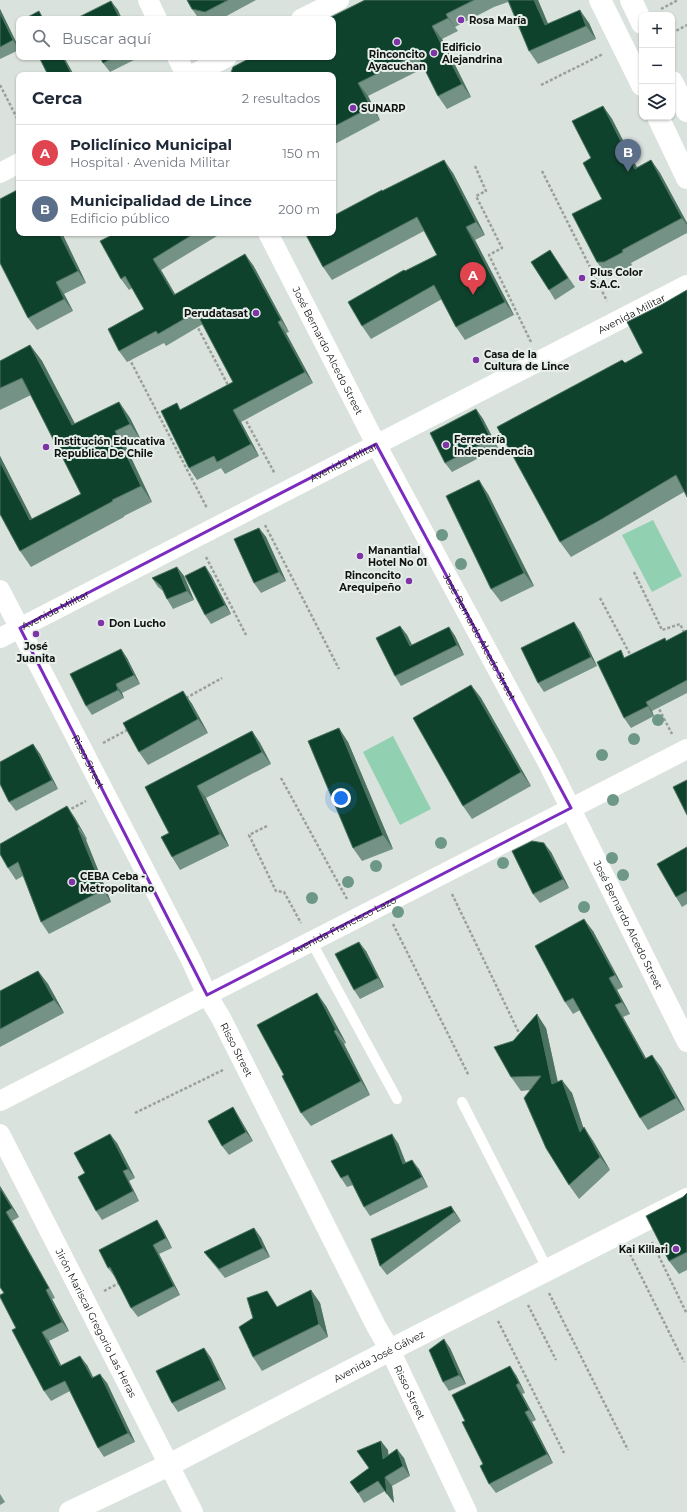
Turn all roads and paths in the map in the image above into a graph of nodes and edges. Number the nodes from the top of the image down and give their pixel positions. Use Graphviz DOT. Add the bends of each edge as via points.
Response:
graph roads {
  1 [pos="148,0"];
  2 [pos="339,0"];
  3 [pos="600,0"];
  4 [pos="631,0"];
  5 [pos="678,0"];
  6 [pos="644,12"];
  7 [pos="658,12"];
  8 [pos="156,16"];
  9 [pos="308,16"];
  10 [pos="687,26"];
  11 [pos="675,32"];
  12 [pos="623,44"];
  13 [pos="178,60"];
  14 [pos="221,60"];
  15 [pos="184,72"];
  16 [pos="198,72"];
  17 [pos="642,84"];
  18 [pos="673,84"];
  19 [pos="0,85"];
  20 [pos="541,85"];
  21 [pos="687,111"];
  22 [pos="16,116"];
  23 [pos="659,120"];
  24 [pos="16,165"];
  25 [pos="475,166"];
  26 [pos="542,171"];
  27 [pos="0,173"];
  28 [pos="687,178"];
  29 [pos="270,236"];
  30 [pos="687,285"];
  31 [pos="617,321"];
  32 [pos="195,322"];
  33 [pos="128,356"];
  34 [pos="540,360"];
  35 [pos="232,393"];
  36 [pos="243,414"];
  37 [pos="376,444"];
  38 [pos="284,492"];
  39 [pos="255,506"];
  40 [pos="217,526"];
  41 [pos="196,537"];
  42 [pos="634,572"];
  43 [pos="0,590"];
  44 [pos="600,598"];
  45 [pos="20,628"];
  46 [pos="246,635"];
  47 [pos="0,638"];
  48 [pos="687,638"];
  49 [pos="634,661"];
  50 [pos="339,669"];
  51 [pos="222,678"];
  52 [pos="181,701"];
  53 [pos="656,703"];
  54 [pos="132,727"];
  55 [pos="684,750"];
  56 [pos="84,753"];
  57 [pos="282,778"];
  58 [pos="104,792"];
  59 [pos="571,808"];
  60 [pos="63,812"];
  61 [pos="268,826"];
  62 [pos="443,874"];
  63 [pos="383,904"];
  64 [pos="357,917"];
  65 [pos="311,941"];
  66 [pos="207,995"];
  67 [pos="521,1036"];
  68 [pos="687,1042"];
  69 [pos="242,1061"];
  70 [pos="469,1076"];
  71 [pos="397,1099"];
  72 [pos="0,1101"];
  73 [pos="462,1102"];
  74 [pos="135,1113"];
  75 [pos="0,1134"];
  76 [pos="687,1200"];
  77 [pos="642,1222"];
  78 [pos="620,1233"];
  79 [pos="544,1272"];
  80 [pos="124,1281"];
  81 [pos="518,1285"];
  82 [pos="85,1300"];
  83 [pos="488,1300"];
  84 [pos="687,1314"];
  85 [pos="390,1350"];
  86 [pos="556,1360"];
  87 [pos="684,1362"];
  88 [pos="628,1450"];
  89 [pos="564,1453"];
  90 [pos="169,1465"];
  91 [pos="70,1512"];
  92 [pos="193,1512"];
  93 [pos="467,1512"];
  1 -- 8 [label="street"];
  2 -- 9 [label="street"];
  3 -- 12 [label="street"];
  4 -- 6 [label="street"];
  5 -- 7 [label="path"];
  10 -- 11 [label="path"];
  12 -- 17 [label="street"];
  12 -- 20 [label="path"];
  13 -- 15 [label="street"];
  14 -- 16 [label="street"];
  18 -- 21 [label="street"];
  19 -- 22 [label="path"];
  23 -- 28 [label="street"];
  24 -- 27 [label="street"];
  25 -- 34 [label="path" via="486,191 476,196 502,248 489,255"];
  26 -- 31 [label="path"];
  29 -- 37 [label="street, José Bernardo Alcedo Street"];
  30 -- 31 [label="street, Avenida Militar"];
  31 -- 34 [label="street, Avenida Militar"];
  32 -- 35 [label="path"];
  33 -- 40 [label="path"];
  34 -- 37 [label="street, Avenida Militar"];
  36 -- 38 [label="path"];
  37 -- 38 [label="street, Avenida Militar"];
  37 -- 59 [label="street, José Bernardo Alcedo Street"];
  38 -- 39 [label="street, Avenida Militar"];
  39 -- 40 [label="street, Avenida Militar"];
  39 -- 50 [label="path"];
  40 -- 41 [label="street, Avenida Militar"];
  41 -- 45 [label="street, Avenida Militar"];
  41 -- 46 [label="path"];
  42 -- 48 [label="path" via="662,630 680,624"];
  43 -- 45 [label="street, Risso Street"];
  44 -- 49 [label="path"];
  45 -- 47 [label="street, Avenida Militar"];
  45 -- 56 [label="street, Risso Street"];
  51 -- 52 [label="path"];
  53 -- 55 [label="path"];
  54 -- 56 [label="path"];
  55 -- 59 [label="street, Avenida Francisco Lazo"];
  56 -- 58 [label="street, Risso Street"];
  57 -- 64 [label="path"];
  58 -- 60 [label="path"];
  58 -- 66 [label="street, Risso Street"];
  59 -- 62 [label="street, Avenida Francisco Lazo"];
  59 -- 68 [label="street, José Bernardo Alcedo Street"];
  61 -- 65 [label="path" via="249,835 276,891 284,892"];
  62 -- 63 [label="street, Avenida Francisco Lazo"];
  62 -- 67 [label="path"];
  63 -- 64 [label="street, Avenida Francisco Lazo"];
  63 -- 70 [label="path"];
  64 -- 65 [label="street, Avenida Francisco Lazo"];
  65 -- 66 [label="street, Avenida Francisco Lazo"];
  65 -- 71 [label="lane"];
  66 -- 69 [label="street, Risso Street"];
  66 -- 72 [label="street, Avenida Francisco Lazo"];
  69 -- 74 [label="path"];
  69 -- 85 [label="street, Risso Street"];
  73 -- 79 [label="lane"];
  75 -- 82 [label="street, Jirón Mariscal Gregorio Las Heras"];
  76 -- 77 [label="street, Avenida José Gálvez"];
  77 -- 78 [label="street, Avenida José Gálvez"];
  77 -- 84 [label="path"];
  78 -- 79 [label="street, Avenida José Gálvez"];
  78 -- 87 [label="path"];
  79 -- 81 [label="street, Avenida José Gálvez"];
  79 -- 88 [label="path"];
  80 -- 82 [label="path"];
  81 -- 83 [label="street, Avenida José Gálvez"];
  81 -- 86 [label="path"];
  82 -- 90 [label="street, Jirón Mariscal Gregorio Las Heras"];
  83 -- 85 [label="street, Avenida José Gálvez"];
  83 -- 89 [label="path"];
  85 -- 90 [label="street, Avenida José Gálvez"];
  85 -- 93 [label="street, Risso Street"];
  90 -- 91 [label="street, Avenida José Gálvez"];
  90 -- 92 [label="street, Jirón Mariscal Gregorio Las Heras"];
}
